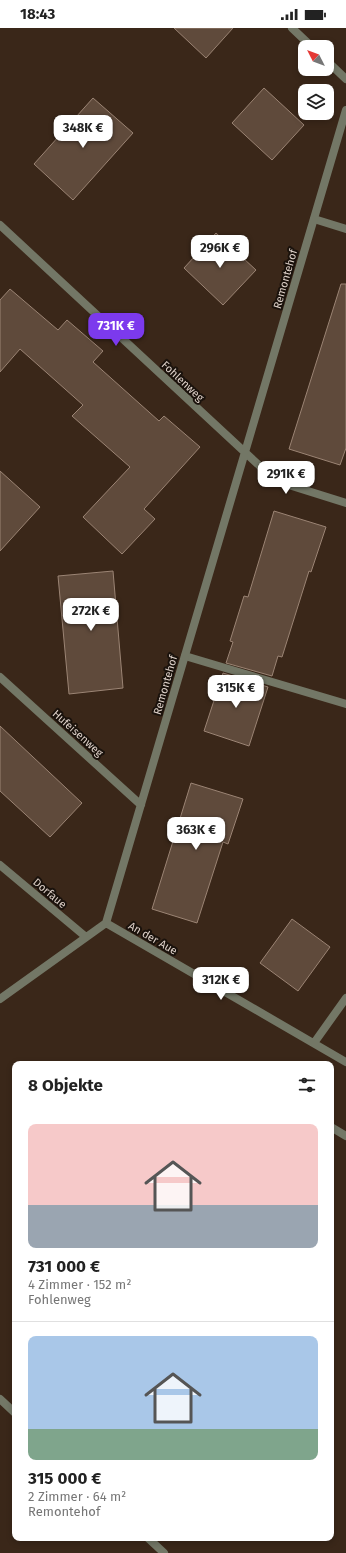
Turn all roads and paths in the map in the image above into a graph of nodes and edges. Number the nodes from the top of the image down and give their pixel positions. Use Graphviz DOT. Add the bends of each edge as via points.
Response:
graph roads {
  1 [pos="292,28"];
  2 [pos="305,40"];
  3 [pos="334,68"];
  4 [pos="346,79"];
  5 [pos="346,110"];
  6 [pos="314,219"];
  7 [pos="0,225"];
  8 [pos="346,229"];
  9 [pos="246,454"];
  10 [pos="346,503"];
  11 [pos="185,656"];
  12 [pos="0,677"];
  13 [pos="346,704"];
  14 [pos="141,805"];
  15 [pos="0,865"];
  16 [pos="106,923"];
  17 [pos="86,937"];
  18 [pos="346,998"];
  19 [pos="0,999"];
  20 [pos="314,1043"];
  21 [pos="346,1062"];
  22 [pos="334,1129"];
  23 [pos="346,1136"];
  24 [pos="0,1399"];
  25 [pos="12,1410"];
  26 [pos="151,1541"];
  27 [pos="164,1553"];
  1 -- 2 [label="street"];
  3 -- 4 [label="street"];
  5 -- 6 [label="street, Remontehof"];
  6 -- 8 [label="street"];
  6 -- 9 [label="street, Remontehof"];
  7 -- 9 [label="street, Fohlenweg"];
  9 -- 10 [label="street" via="276,481"];
  9 -- 11 [label="street, Remontehof"];
  11 -- 13 [label="street"];
  11 -- 14 [label="street, Remontehof"];
  12 -- 14 [label="street, Hufeisenweg"];
  14 -- 16 [label="street, Remontehof"];
  15 -- 17 [label="street, Dorfaue"];
  16 -- 17 [label="street"];
  16 -- 20 [label="street, An der Aue"];
  17 -- 19 [label="street"];
  18 -- 20 [label="street"];
  20 -- 21 [label="street, An der Aue"];
  22 -- 23 [label="street"];
  24 -- 25 [label="street"];
  26 -- 27 [label="street"];
}
